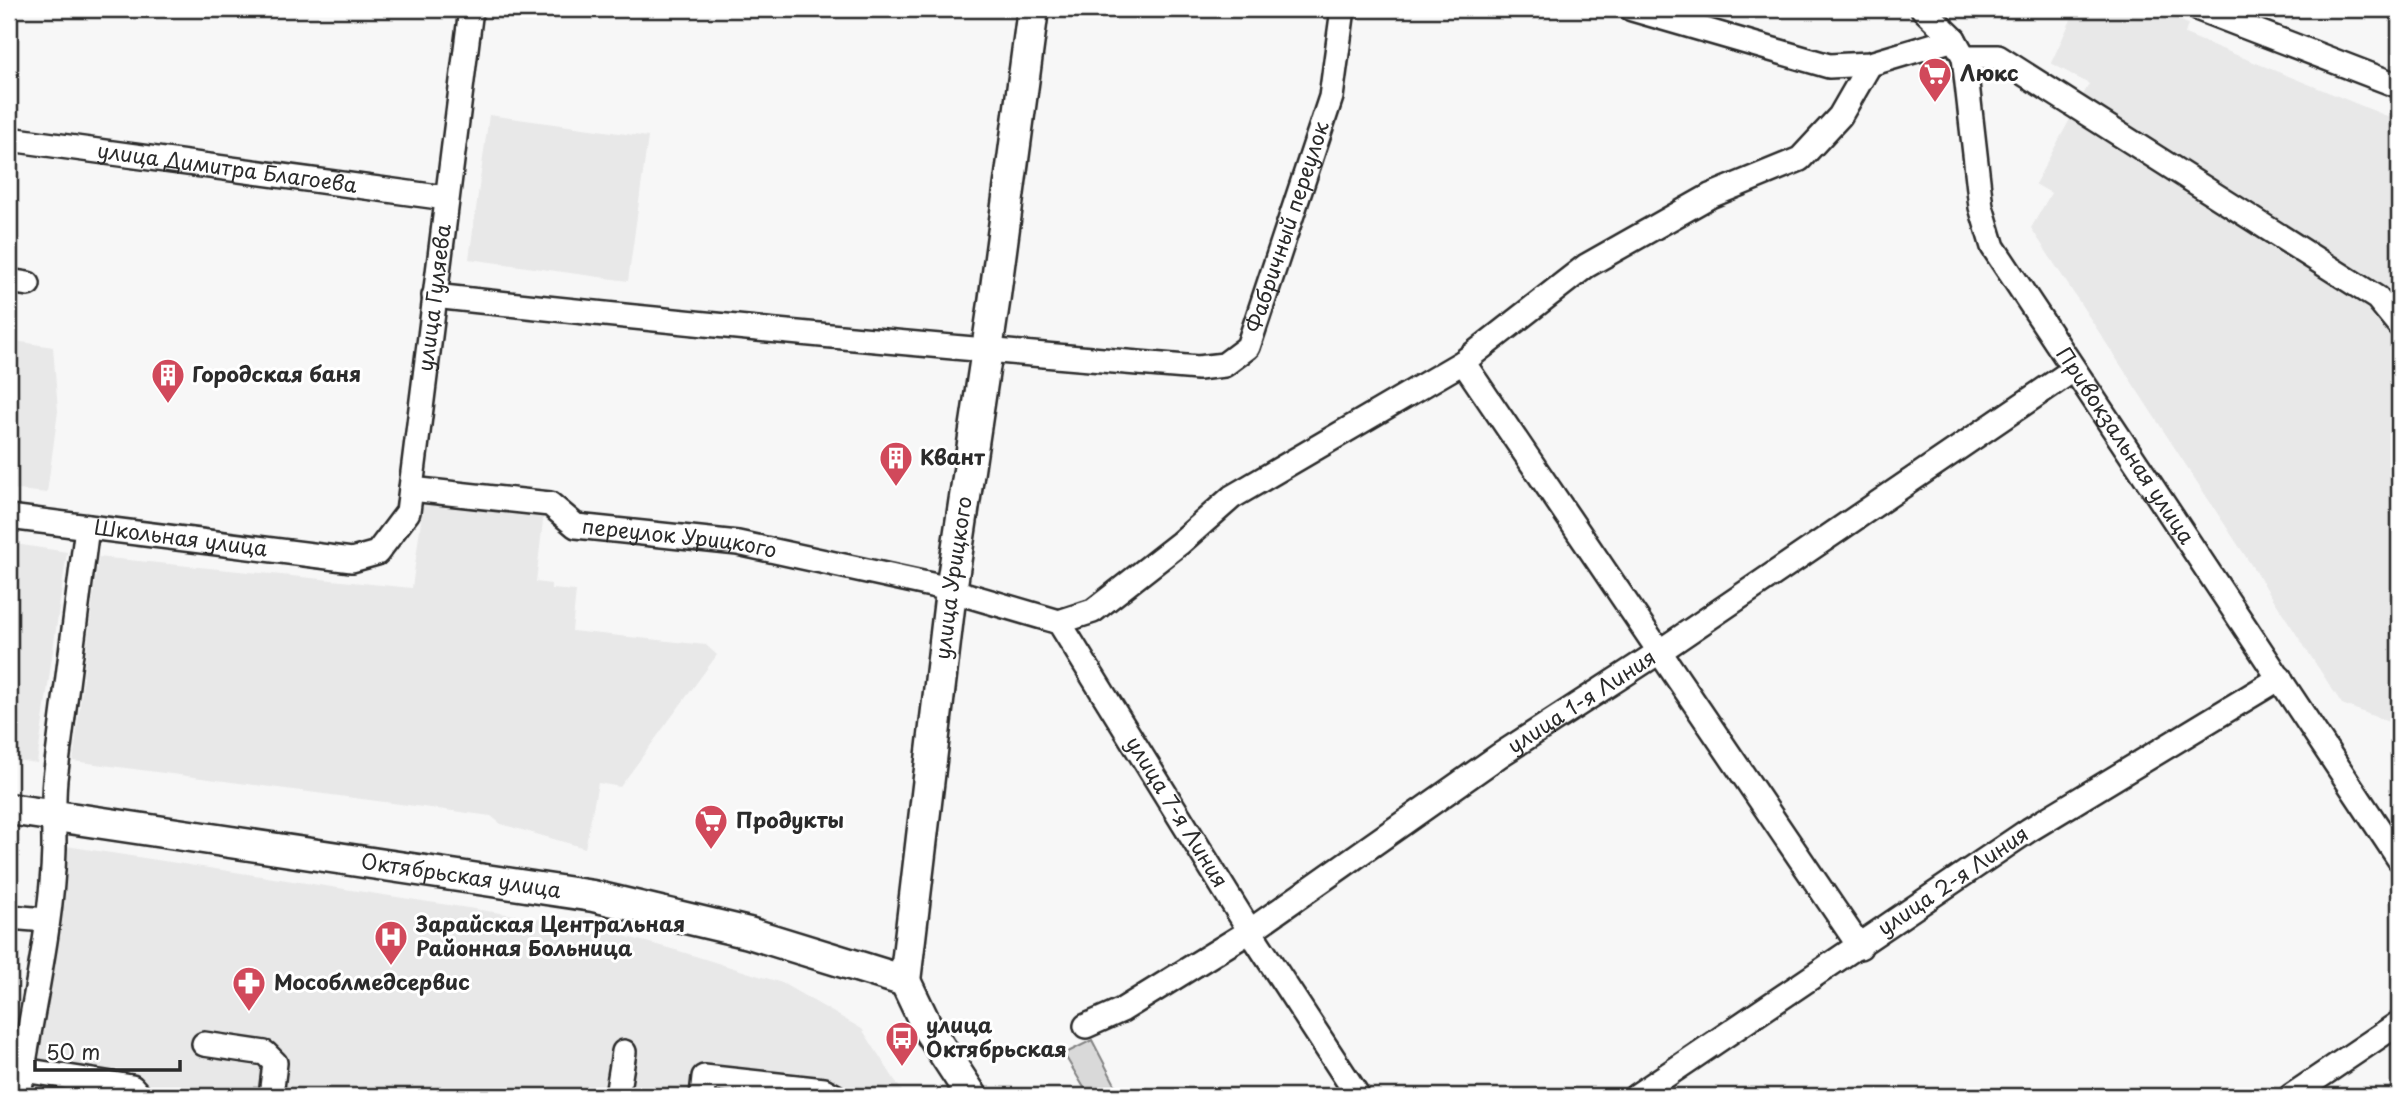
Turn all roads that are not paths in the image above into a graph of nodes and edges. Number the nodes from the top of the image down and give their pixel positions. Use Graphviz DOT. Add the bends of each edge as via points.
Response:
graph roads {
  1 [pos="471,9"];
  2 [pos="1033,9"];
  3 [pos="1343,9"];
  4 [pos="1632,9"];
  5 [pos="1923,9"];
  6 [pos="2199,9"];
  7 [pos="1959,48"];
  8 [pos="1870,64"];
  9 [pos="2399,86"];
  10 [pos="9,139"];
  11 [pos="446,198"];
  12 [pos="434,296"];
  13 [pos="2399,325"];
  14 [pos="987,350"];
  15 [pos="1463,362"];
  16 [pos="2073,370"];
  17 [pos="411,489"];
  18 [pos="9,517"];
  19 [pos="87,527"];
  20 [pos="352,560"];
  21 [pos="951,591"];
  22 [pos="1059,622"];
  23 [pos="1659,652"];
  24 [pos="2280,678"];
  25 [pos="9,809"];
  26 [pos="51,816"];
  27 [pos="2399,859"];
  28 [pos="9,917"];
  29 [pos="46,920"];
  30 [pos="1250,931"];
  31 [pos="1860,947"];
  32 [pos="905,981"];
  33 [pos="2399,1023"];
  34 [pos="1086,1026"];
  35 [pos="204,1044"];
  36 [pos="624,1052"];
  37 [pos="23,1070"];
  38 [pos="19,1096"];
  39 [pos="140,1096"];
  40 [pos="271,1096"];
  41 [pos="617,1096"];
  42 [pos="702,1096"];
  43 [pos="835,1096"];
  44 [pos="972,1096"];
  45 [pos="1358,1096"];
  46 [pos="1636,1096"];
  47 [pos="2291,1096"];
  1 -- 11 [label="street, улица Гуляева"];
  2 -- 14 [label="main road, улица Урицкого"];
  3 -- 14 [label="street, Фабричный переулок" via="1331,97 1248,347 1224,365 1198,368"];
  4 -- 8 [label="street" via="1829,66"];
  5 -- 7 [label="street"];
  6 -- 9 [label="street"];
  7 -- 8 [label="street"];
  7 -- 13 [label="street" via="1998,57 2377,298"];
  7 -- 16 [label="street, Привокзальная улица" via="1985,227 1993,247"];
  8 -- 15 [label="street" via="1840,116 1800,159 1710,197 1586,266"];
  10 -- 11 [label="street, улица Димитра Благоева"];
  11 -- 12 [label="street, улица Гуляева"];
  12 -- 14 [label="street, Фабричный переулок"];
  12 -- 17 [label="street, улица Гуляева"];
  14 -- 21 [label="main road, улица Урицкого"];
  15 -- 22 [label="street" via="1232,497 1093,611"];
  15 -- 23 [label="street"];
  16 -- 23 [label="street, улица 1-я Линия"];
  16 -- 24 [label="street, Привокзальная улица"];
  17 -- 20 [label="street, улица Гуляева" via="408,512 377,554"];
  17 -- 21 [label="street, переулок Урицкого" via="550,504 576,526 738,543"];
  18 -- 19 [label="street, Школьная улица"];
  19 -- 20 [label="street, Школьная улица"];
  19 -- 26 [label="street"];
  21 -- 22 [label="street"];
  21 -- 32 [label="main road, улица Урицкого"];
  22 -- 30 [label="street, улица 7-я Линия"];
  23 -- 30 [label="street, улица 1-я Линия" via="1500,755"];
  23 -- 31 [label="street"];
  24 -- 27 [label="street, Привокзальная улица"];
  24 -- 31 [label="street, улица 2-я Линия" via="2029,830"];
  25 -- 26 [label="main road, Октябрьская улица"];
  26 -- 29 [label="street" via="54,848"];
  26 -- 32 [label="main road, Октябрьская улица" via="593,896 749,933"];
  28 -- 29 [label="street"];
  29 -- 37 [label="street"];
  30 -- 34 [label="street, улица 1-я Линия" via="1122,1010"];
  30 -- 45 [label="street, улица 7-я Линия"];
  31 -- 46 [label="street, улица 2-я Линия"];
  32 -- 44 [label="main road" via="928,1029"];
  33 -- 47 [label="street"];
  35 -- 40 [label="street" via="265,1053 275,1063"];
  36 -- 41 [label="street"];
  37 -- 38 [label="street"];
  37 -- 39 [label="street" via="132,1087"];
  42 -- 43 [label="street" via="704,1077 824,1090"];
}
